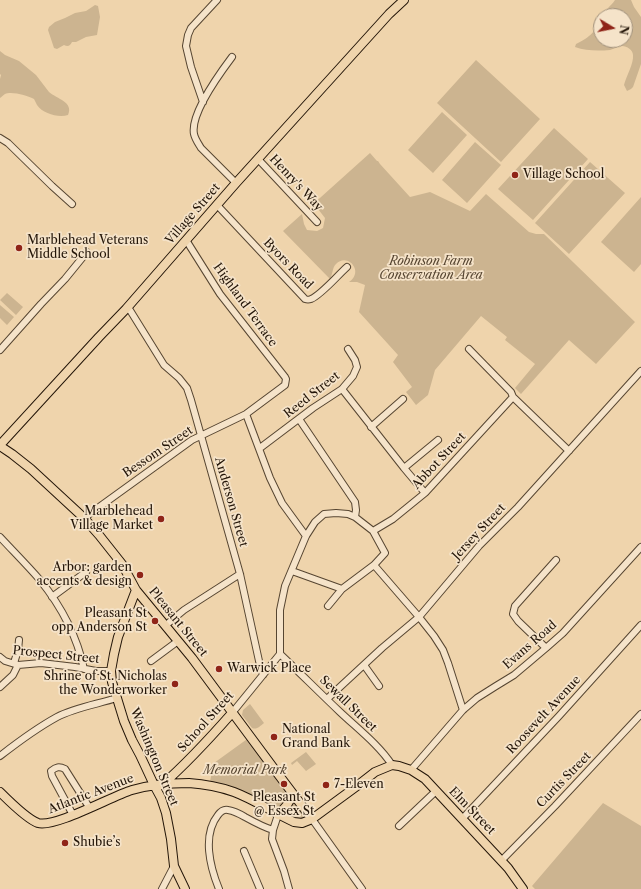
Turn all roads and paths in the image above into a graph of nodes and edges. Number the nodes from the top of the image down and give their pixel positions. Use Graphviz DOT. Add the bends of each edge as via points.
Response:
graph roads {
  1 [pos="217,0"];
  2 [pos="404,0"];
  3 [pos="232,57"];
  4 [pos="203,102"];
  5 [pos="0,138"];
  6 [pos="258,159"];
  7 [pos="236,183"];
  8 [pos="72,204"];
  9 [pos="217,205"];
  10 [pos="317,222"];
  11 [pos="184,243"];
  12 [pos="87,252"];
  13 [pos="347,267"];
  14 [pos="128,306"];
  15 [pos="469,349"];
  16 [pos="0,350"];
  17 [pos="348,350"];
  18 [pos="641,371"];
  19 [pos="286,382"];
  20 [pos="342,389"];
  21 [pos="513,397"];
  22 [pos="403,399"];
  23 [pos="246,414"];
  24 [pos="299,419"];
  25 [pos="371,427"];
  26 [pos="201,436"];
  27 [pos="438,440"];
  28 [pos="0,445"];
  29 [pos="260,448"];
  30 [pos="569,451"];
  31 [pos="404,468"];
  32 [pos="425,493"];
  33 [pos="355,517"];
  34 [pos="84,518"];
  35 [pos="373,531"];
  36 [pos="306,536"];
  37 [pos="0,537"];
  38 [pos="641,547"];
  39 [pos="556,560"];
  40 [pos="374,565"];
  41 [pos="292,571"];
  42 [pos="86,572"];
  43 [pos="240,574"];
  44 [pos="342,589"];
  45 [pos="136,590"];
  46 [pos="52,597"];
  47 [pos="328,606"];
  48 [pos="419,617"];
  49 [pos="166,625"];
  50 [pos="641,625"];
  51 [pos="20,640"];
  52 [pos="178,641"];
  53 [pos="546,648"];
  54 [pos="280,654"];
  55 [pos="0,657"];
  56 [pos="151,661"];
  57 [pos="16,664"];
  58 [pos="364,665"];
  59 [pos="84,668"];
  60 [pos="111,671"];
  61 [pos="263,675"];
  62 [pos="379,686"];
  63 [pos="0,687"];
  64 [pos="117,698"];
  65 [pos="327,699"];
  66 [pos="463,710"];
  67 [pos="232,713"];
  68 [pos="641,714"];
  69 [pos="0,756"];
  70 [pos="392,766"];
  71 [pos="411,770"];
  72 [pos="177,772"];
  73 [pos="188,783"];
  74 [pos="158,785"];
  75 [pos="436,791"];
  76 [pos="0,792"];
  77 [pos="293,795"];
  78 [pos="89,807"];
  79 [pos="73,814"];
  80 [pos="278,815"];
  81 [pos="462,818"];
  82 [pos="312,819"];
  83 [pos="399,826"];
  84 [pos="273,830"];
  85 [pos="244,851"];
  86 [pos="502,860"];
  87 [pos="174,866"];
  88 [pos="162,889"];
  89 [pos="185,889"];
  90 [pos="219,889"];
  91 [pos="260,889"];
  92 [pos="289,889"];
  93 [pos="362,889"];
  94 [pos="523,889"];
  1 -- 4 [label="street" via="191,28 186,46"];
  2 -- 6 [label="main road, Village Street"];
  3 -- 4 [label="street"];
  4 -- 7 [label="street" via="194,126 196,141"];
  5 -- 8 [label="street"];
  6 -- 7 [label="main road, Village Street"];
  6 -- 10 [label="street, Henry's Way"];
  7 -- 9 [label="main road, Village Street"];
  9 -- 11 [label="main road, Village Street"];
  9 -- 13 [label="street, Byors Road" via="305,299 318,295"];
  11 -- 14 [label="main road, Village Street"];
  11 -- 19 [label="street, Highland Terrace" via="285,377"];
  12 -- 16 [label="street"];
  14 -- 26 [label="street, Anderson Street" via="164,365 187,388"];
  14 -- 28 [label="main road, Village Street"];
  15 -- 21 [label="street"];
  17 -- 20 [label="street, Reed Street" via="357,367"];
  18 -- 30 [label="street, Jersey Street"];
  19 -- 23 [label="street, Bessom Street" via="283,388"];
  20 -- 24 [label="street, Reed Street"];
  20 -- 25 [label="street"];
  21 -- 30 [label="street"];
  21 -- 32 [label="street, Abbot Street"];
  22 -- 25 [label="street"];
  23 -- 26 [label="street, Bessom Street"];
  23 -- 29 [label="street"];
  24 -- 29 [label="street, Reed Street"];
  24 -- 33 [label="street" via="355,502"];
  25 -- 31 [label="street"];
  26 -- 34 [label="street, Bessom Street"];
  26 -- 43 [label="street, Anderson Street"];
  27 -- 31 [label="street"];
  28 -- 34 [label="main road, Pleasant Street" via="31,469"];
  29 -- 36 [label="street" via="282,503"];
  30 -- 48 [label="street, Jersey Street" via="479,546"];
  31 -- 32 [label="street"];
  32 -- 35 [label="street, Abbot Street" via="393,519"];
  33 -- 35 [label="street"];
  33 -- 36 [label="street" via="348,514 324,514"];
  34 -- 45 [label="main road, Pleasant Street" via="122,564"];
  35 -- 40 [label="street" via="385,554"];
  36 -- 41 [label="street"];
  37 -- 46 [label="street"];
  38 -- 53 [label="street, Evans Road" via="563,633"];
  39 -- 53 [label="street" via="514,606 513,614"];
  40 -- 44 [label="street"];
  40 -- 48 [label="street"];
  41 -- 44 [label="street"];
  41 -- 54 [label="street" via="285,586 280,610"];
  42 -- 46 [label="street"];
  43 -- 49 [label="street" via="184,610"];
  43 -- 61 [label="street, Anderson Street"];
  44 -- 47 [label="street"];
  45 -- 49 [label="main road, Pleasant Street"];
  45 -- 60 [label="main road, Washington Street" via="118,637"];
  46 -- 59 [label="street" via="64,615"];
  48 -- 58 [label="street, Jersey Street"];
  48 -- 66 [label="street" via="443,650"];
  49 -- 52 [label="main road, Pleasant Street"];
  50 -- 81 [label="street, Roosevelt Avenue"];
  51 -- 57 [label="street"];
  52 -- 56 [label="street"];
  52 -- 67 [label="main road, Pleasant Street"];
  53 -- 66 [label="street, Evans Road" via="514,675"];
  54 -- 61 [label="street, School Street"];
  54 -- 65 [label="street, Sewall Street"];
  55 -- 57 [label="street, Prospect Street"];
  57 -- 59 [label="street, Prospect Street" via="41,663"];
  57 -- 63 [label="street" via="13,675"];
  58 -- 62 [label="street"];
  58 -- 65 [label="street, Jersey Street"];
  59 -- 60 [label="street, Prospect Street"];
  60 -- 64 [label="main road, Washington Street"];
  61 -- 67 [label="street, School Street"];
  64 -- 69 [label="street" via="58,717"];
  64 -- 74 [label="main road, Washington Street" via="132,740"];
  65 -- 70 [label="street, Sewall Street" via="366,735"];
  66 -- 71 [label="street, Evans Road"];
  67 -- 72 [label="main road, School Street"];
  67 -- 77 [label="main road, Pleasant Street"];
  68 -- 86 [label="street, Curtis Street"];
  70 -- 71 [label="main road, Elm Street"];
  70 -- 82 [label="main road" via="375,772"];
  71 -- 75 [label="main road, Elm Street"];
  72 -- 73 [label="main road"];
  72 -- 74 [label="main road, School Street"];
  73 -- 74 [label="main road, Atlantic Avenue"];
  73 -- 80 [label="main road, Atlantic Avenue" via="226,789"];
  74 -- 78 [label="main road, Atlantic Avenue" via="127,791"];
  74 -- 87 [label="main road, Washington Street" via="171,838"];
  75 -- 81 [label="main road, Elm Street"];
  75 -- 83 [label="street"];
  76 -- 79 [label="main road, Atlantic Avenue" via="38,823 48,823"];
  77 -- 80 [label="main road"];
  77 -- 82 [label="main road, Pleasant Street"];
  78 -- 79 [label="main road, Atlantic Avenue"];
  78 -- 79 [label="street" via="65,769 56,768 51,771 52,776"];
  80 -- 82 [label="main road, Atlantic Avenue" via="299,823"];
  80 -- 84 [label="street"];
  81 -- 86 [label="main road, Elm Street"];
  82 -- 93 [label="street, Pleasant Street"];
  84 -- 90 [label="street" via="238,813 227,809 221,811 212,823 209,848"];
  84 -- 92 [label="street" via="272,839"];
  85 -- 91 [label="street"];
  86 -- 94 [label="main road, Elm Street"];
  87 -- 88 [label="street"];
  87 -- 89 [label="main road, Washington Street"];
}
